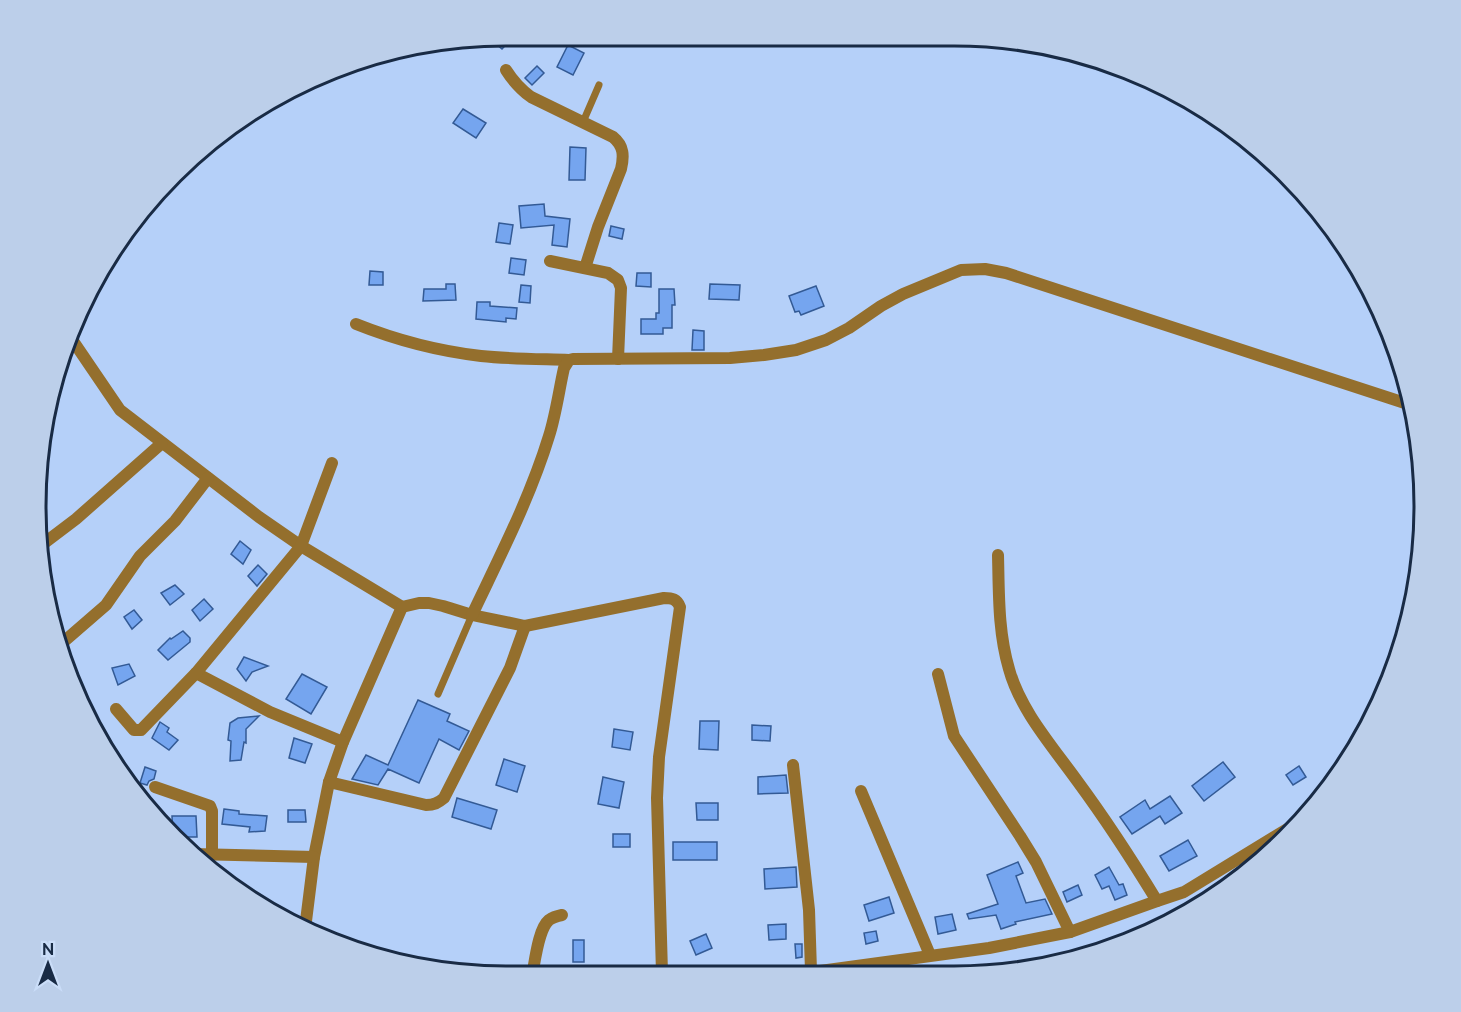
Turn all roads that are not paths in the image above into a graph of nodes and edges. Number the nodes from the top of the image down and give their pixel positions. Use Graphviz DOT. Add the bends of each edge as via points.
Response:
graph roads {
  1 [pos="506,70"];
  2 [pos="599,85"];
  3 [pos="583,122"];
  4 [pos="550,261"];
  5 [pos="585,268"];
  6 [pos="356,324"];
  7 [pos="76,345"];
  8 [pos="618,359"];
  9 [pos="569,360"];
  10 [pos="1403,402"];
  11 [pos="162,443"];
  12 [pos="332,463"];
  13 [pos="208,478"];
  14 [pos="47,541"];
  15 [pos="301,546"];
  16 [pos="998,555"];
  17 [pos="402,607"];
  18 [pos="472,615"];
  19 [pos="525,626"];
  20 [pos="66,639"];
  21 [pos="195,673"];
  22 [pos="938,674"];
  23 [pos="438,694"];
  24 [pos="116,710"];
  25 [pos="343,742"];
  26 [pos="793,765"];
  27 [pos="329,782"];
  28 [pos="155,787"];
  29 [pos="861,791"];
  30 [pos="1272,838"];
  31 [pos="206,854"];
  32 [pos="212,854"];
  33 [pos="314,857"];
  34 [pos="1157,901"];
  35 [pos="562,915"];
  36 [pos="306,920"];
  37 [pos="1070,932"];
  38 [pos="930,955"];
  39 [pos="534,966"];
  40 [pos="662,966"];
  41 [pos="811,966"];
  42 [pos="854,966"];
  1 -- 3 [label="street" via="531,97"];
  2 -- 3 [label="lane"];
  3 -- 5 [label="street" via="619,142 623,159"];
  4 -- 5 [label="street"];
  5 -- 8 [label="street" via="608,273 621,288"];
  6 -- 9 [label="street" via="386,336 457,352"];
  7 -- 11 [label="street" via="120,410"];
  8 -- 9 [label="street"];
  8 -- 10 [label="street" via="730,358 796,350 826,340 926,284 961,270 985,269"];
  9 -- 18 [label="street" via="535,476"];
  11 -- 13 [label="street"];
  11 -- 14 [label="street"];
  12 -- 15 [label="street"];
  13 -- 15 [label="street"];
  13 -- 20 [label="street" via="140,556 106,605"];
  15 -- 17 [label="street"];
  15 -- 21 [label="street"];
  16 -- 34 [label="street" via="1003,647 1021,702 1113,831"];
  17 -- 18 [label="street" via="429,603"];
  17 -- 25 [label="street"];
  18 -- 19 [label="street"];
  18 -- 23 [label="lane"];
  19 -- 27 [label="street" via="510,668 439,802 426,805"];
  19 -- 40 [label="street" via="664,598 679,603 658,776"];
  21 -- 24 [label="street" via="141,730 134,730"];
  21 -- 25 [label="street" via="270,712"];
  22 -- 37 [label="street" via="954,736 1036,862"];
  25 -- 27 [label="street"];
  26 -- 41 [label="street" via="809,910"];
  27 -- 33 [label="street"];
  28 -- 32 [label="street" via="210,806"];
  29 -- 38 [label="street"];
  30 -- 34 [label="street" via="1184,892"];
  31 -- 32 [label="street"];
  32 -- 33 [label="street"];
  33 -- 36 [label="street"];
  34 -- 37 [label="street"];
  35 -- 39 [label="street" via="547,921 543,928"];
  37 -- 38 [label="street"];
  38 -- 42 [label="street"];
}
